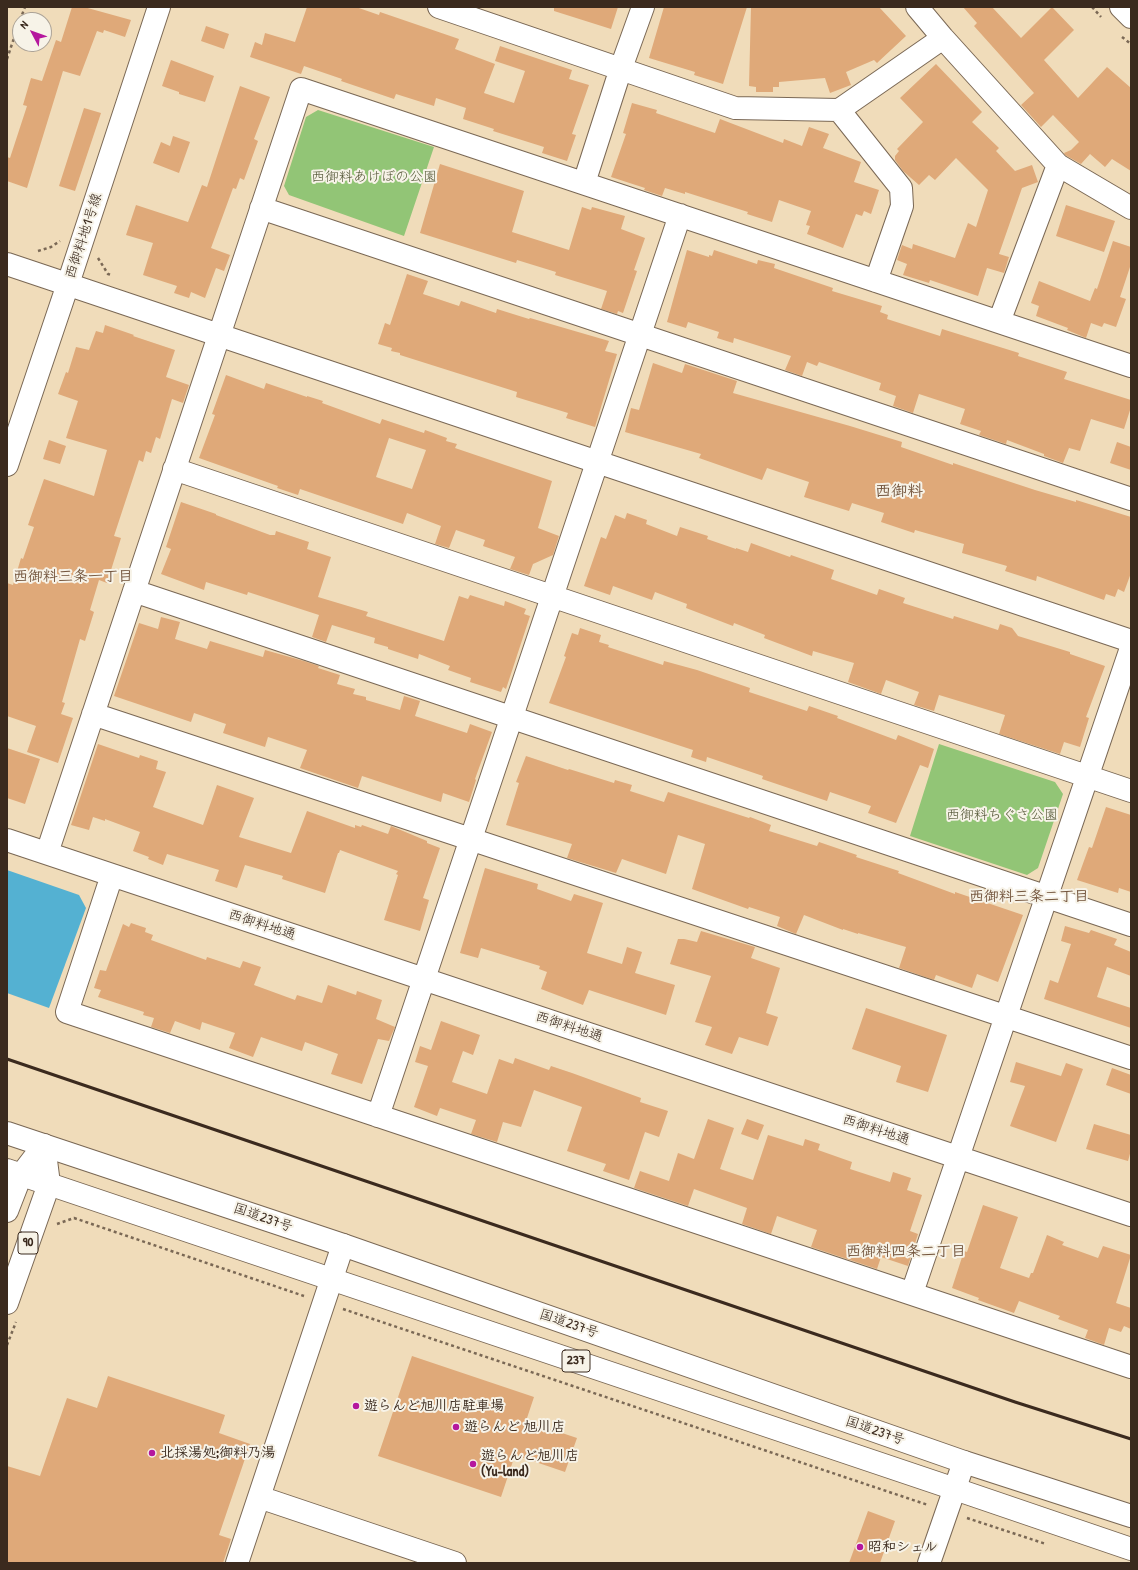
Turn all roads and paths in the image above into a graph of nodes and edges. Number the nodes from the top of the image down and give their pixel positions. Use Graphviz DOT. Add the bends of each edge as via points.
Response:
graph roads {
  1 [pos="159,7"];
  2 [pos="439,7"];
  3 [pos="643,7"];
  4 [pos="917,7"];
  5 [pos="1121,7"];
  6 [pos="1131,17"];
  7 [pos="943,38"];
  8 [pos="12,44"];
  9 [pos="7,59"];
  10 [pos="621,68"];
  11 [pos="839,110"];
  12 [pos="1058,165"];
  13 [pos="584,183"];
  14 [pos="261,208"];
  15 [pos="1131,208"];
  16 [pos="680,215"];
  17 [pos="97,256"];
  18 [pos="7,264"];
  19 [pos="115,276"];
  20 [pos="876,281"];
  21 [pos="68,284"];
  22 [pos="999,322"];
  23 [pos="219,335"];
  24 [pos="640,335"];
  25 [pos="1131,366"];
  26 [pos="597,462"];
  27 [pos="7,465"];
  28 [pos="174,469"];
  29 [pos="1131,499"];
  30 [pos="134,591"];
  31 [pos="552,596"];
  32 [pos="1131,641"];
  33 [pos="1131,648"];
  34 [pos="94,714"];
  35 [pos="511,718"];
  36 [pos="1087,777"];
  37 [pos="1131,791"];
  38 [pos="471,839"];
  39 [pos="7,840"];
  40 [pos="47,853"];
  41 [pos="112,875"];
  42 [pos="1047,897"];
  43 [pos="1131,925"];
  44 [pos="424,979"];
  45 [pos="1006,1016"];
  46 [pos="1131,1058"];
  47 [pos="378,1116"];
  48 [pos="7,1133"];
  49 [pos="44,1145"];
  50 [pos="958,1157"];
  51 [pos="14,1173"];
  52 [pos="49,1184"];
  53 [pos="7,1211"];
  54 [pos="1131,1215"];
  55 [pos="74,1218"];
  56 [pos="343,1245"];
  57 [pos="331,1279"];
  58 [pos="912,1293"];
  59 [pos="323,1302"];
  60 [pos="7,1303"];
  61 [pos="1131,1366"];
  62 [pos="964,1462"];
  63 [pos="955,1488"];
  64 [pos="260,1497"];
  65 [pos="948,1511"];
  66 [pos="1131,1516"];
  67 [pos="1050,1546"];
  68 [pos="1131,1549"];
  69 [pos="237,1563"];
  70 [pos="455,1563"];
  71 [pos="929,1563"];
  1 -- 21 [label="main road, 西御料地1号線"];
  2 -- 10 [label="main road"];
  3 -- 10 [label="main road"];
  4 -- 7 [label="main road"];
  5 -- 6 [label="main road"];
  7 -- 11 [label="main road"];
  7 -- 12 [label="main road"];
  8 -- 9 [label="path"];
  10 -- 11 [label="main road" via="735,108"];
  10 -- 13 [label="main road"];
  11 -- 20 [label="main road" via="900,188 902,206"];
  12 -- 15 [label="main road"];
  12 -- 22 [label="main road"];
  13 -- 14 [label="main road" via="301,89"];
  13 -- 16 [label="main road"];
  14 -- 23 [label="main road"];
  14 -- 24 [label="main road"];
  16 -- 20 [label="main road"];
  16 -- 24 [label="main road"];
  17 -- 19 [label="path" via="108,274"];
  18 -- 21 [label="main road"];
  20 -- 22 [label="main road"];
  21 -- 23 [label="main road"];
  21 -- 27 [label="main road, 西御料地1号線"];
  22 -- 25 [label="main road"];
  23 -- 26 [label="main road"];
  23 -- 28 [label="main road"];
  24 -- 26 [label="main road"];
  24 -- 29 [label="main road"];
  26 -- 31 [label="main road"];
  26 -- 32 [label="main road"];
  28 -- 30 [label="main road"];
  28 -- 31 [label="main road"];
  30 -- 34 [label="main road"];
  30 -- 35 [label="main road"];
  31 -- 35 [label="main road"];
  31 -- 36 [label="main road"];
  33 -- 36 [label="main road"];
  34 -- 38 [label="main road"];
  34 -- 40 [label="main road"];
  35 -- 38 [label="main road"];
  35 -- 42 [label="main road"];
  36 -- 37 [label="main road"];
  36 -- 42 [label="main road"];
  38 -- 44 [label="main road"];
  38 -- 45 [label="main road"];
  39 -- 40 [label="main road, 西御料地通"];
  40 -- 41 [label="main road, 西御料地通"];
  41 -- 44 [label="main road, 西御料地通"];
  41 -- 47 [label="main road" via="67,1012"];
  42 -- 43 [label="main road"];
  42 -- 45 [label="main road"];
  44 -- 47 [label="main road"];
  44 -- 50 [label="main road, 西御料地通"];
  45 -- 46 [label="main road"];
  45 -- 50 [label="main road"];
  47 -- 58 [label="main road"];
  48 -- 49 [label="main road, 国道237号 / 237"];
  49 -- 51 [label="main road"];
  49 -- 52 [label="main road, 90"];
  49 -- 56 [label="main road, 国道237号 / 237"];
  50 -- 54 [label="main road, 西御料地通"];
  50 -- 58 [label="main road"];
  51 -- 52 [label="main road, 国道237号 / 237"];
  51 -- 53 [label="main road"];
  52 -- 57 [label="main road, 国道237号 / 237"];
  52 -- 60 [label="main road, 90"];
  55 -- 59 [label="path"];
  56 -- 57 [label="main road"];
  56 -- 62 [label="main road, 国道237号 / 237"];
  57 -- 59 [label="main road"];
  57 -- 63 [label="main road, 国道237号 / 237"];
  58 -- 61 [label="main road"];
  59 -- 64 [label="main road"];
  59 -- 65 [label="path"];
  62 -- 63 [label="main road"];
  62 -- 66 [label="main road, 国道237号 / 237"];
  63 -- 65 [label="main road"];
  63 -- 68 [label="main road, 国道237号 / 237"];
  64 -- 69 [label="main road"];
  64 -- 70 [label="main road"];
  65 -- 67 [label="path"];
  65 -- 71 [label="main road"];
}
